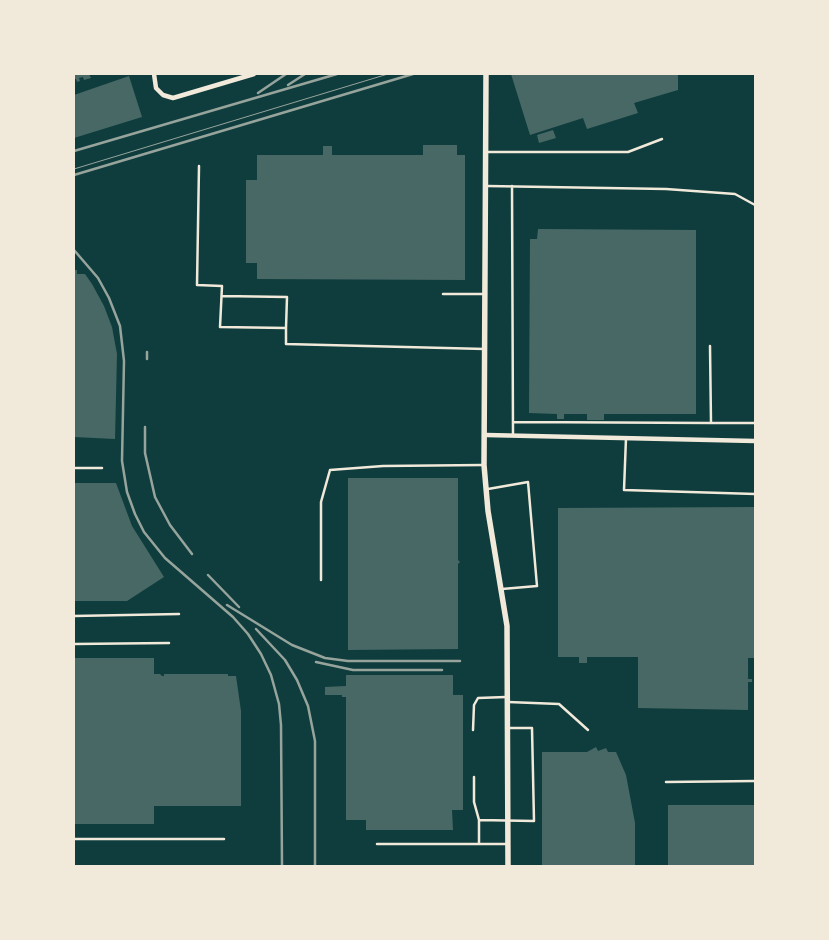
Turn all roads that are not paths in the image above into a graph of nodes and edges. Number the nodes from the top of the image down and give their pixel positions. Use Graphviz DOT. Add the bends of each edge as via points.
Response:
graph roads {
  1 [pos="154,74"];
  2 [pos="254,74"];
  3 [pos="486,74"];
  4 [pos="662,139"];
  5 [pos="486,152"];
  6 [pos="200,166"];
  7 [pos="486,186"];
  8 [pos="512,186"];
  9 [pos="755,205"];
  10 [pos="286,291"];
  11 [pos="443,294"];
  12 [pos="486,294"];
  13 [pos="222,296"];
  14 [pos="287,298"];
  15 [pos="286,328"];
  16 [pos="710,346"];
  17 [pos="486,350"];
  18 [pos="513,422"];
  19 [pos="711,423"];
  20 [pos="755,423"];
  21 [pos="486,435"];
  22 [pos="513,435"];
  23 [pos="626,438"];
  24 [pos="755,441"];
  25 [pos="484,465"];
  26 [pos="74,468"];
  27 [pos="102,468"];
  28 [pos="486,489"];
  29 [pos="755,494"];
  30 [pos="321,580"];
  31 [pos="502,589"];
  32 [pos="179,614"];
  33 [pos="74,616"];
  34 [pos="169,643"];
  35 [pos="74,644"];
  36 [pos="508,699"];
  37 [pos="508,728"];
  38 [pos="473,730"];
  39 [pos="588,730"];
  40 [pos="474,777"];
  41 [pos="755,781"];
  42 [pos="666,782"];
  43 [pos="479,820"];
  44 [pos="508,821"];
  45 [pos="74,839"];
  46 [pos="224,839"];
  47 [pos="479,843"];
  48 [pos="377,844"];
  49 [pos="508,844"];
  50 [pos="508,866"];
  1 -- 2 [label="street" via="156,88 173,98"];
  3 -- 5 [label="street"];
  4 -- 5 [label="lane" via="628,152"];
  5 -- 7 [label="street"];
  6 -- 13 [label="lane" via="197,285 222,286"];
  7 -- 8 [label="lane"];
  7 -- 12 [label="street"];
  8 -- 9 [label="lane" via="666,189 735,194"];
  8 -- 18 [label="lane"];
  10 -- 14 [label="lane"];
  11 -- 12 [label="lane"];
  12 -- 17 [label="street"];
  13 -- 14 [label="lane"];
  13 -- 15 [label="lane" via="220,327"];
  14 -- 15 [label="lane"];
  15 -- 17 [label="lane" via="286,344"];
  16 -- 19 [label="lane"];
  17 -- 21 [label="street"];
  18 -- 19 [label="lane"];
  18 -- 22 [label="lane"];
  19 -- 20 [label="lane"];
  21 -- 22 [label="street"];
  21 -- 25 [label="street"];
  22 -- 23 [label="street"];
  23 -- 24 [label="street"];
  23 -- 29 [label="lane" via="624,490"];
  25 -- 28 [label="street"];
  25 -- 30 [label="lane" via="330,470 321,502"];
  26 -- 27 [label="lane"];
  28 -- 31 [label="street"];
  28 -- 31 [label="lane" via="528,482 537,586"];
  31 -- 36 [label="street" via="507,626"];
  32 -- 33 [label="lane"];
  34 -- 35 [label="lane"];
  36 -- 37 [label="street"];
  36 -- 38 [label="lane" via="478,698 474,705"];
  36 -- 39 [label="lane" via="559,704"];
  37 -- 44 [label="street"];
  37 -- 44 [label="lane" via="532,728 534,821"];
  40 -- 43 [label="lane"];
  41 -- 42 [label="lane"];
  43 -- 44 [label="lane"];
  43 -- 47 [label="lane"];
  44 -- 49 [label="street"];
  45 -- 46 [label="lane"];
  47 -- 48 [label="lane"];
  47 -- 49 [label="lane"];
  49 -- 50 [label="street"];
}
